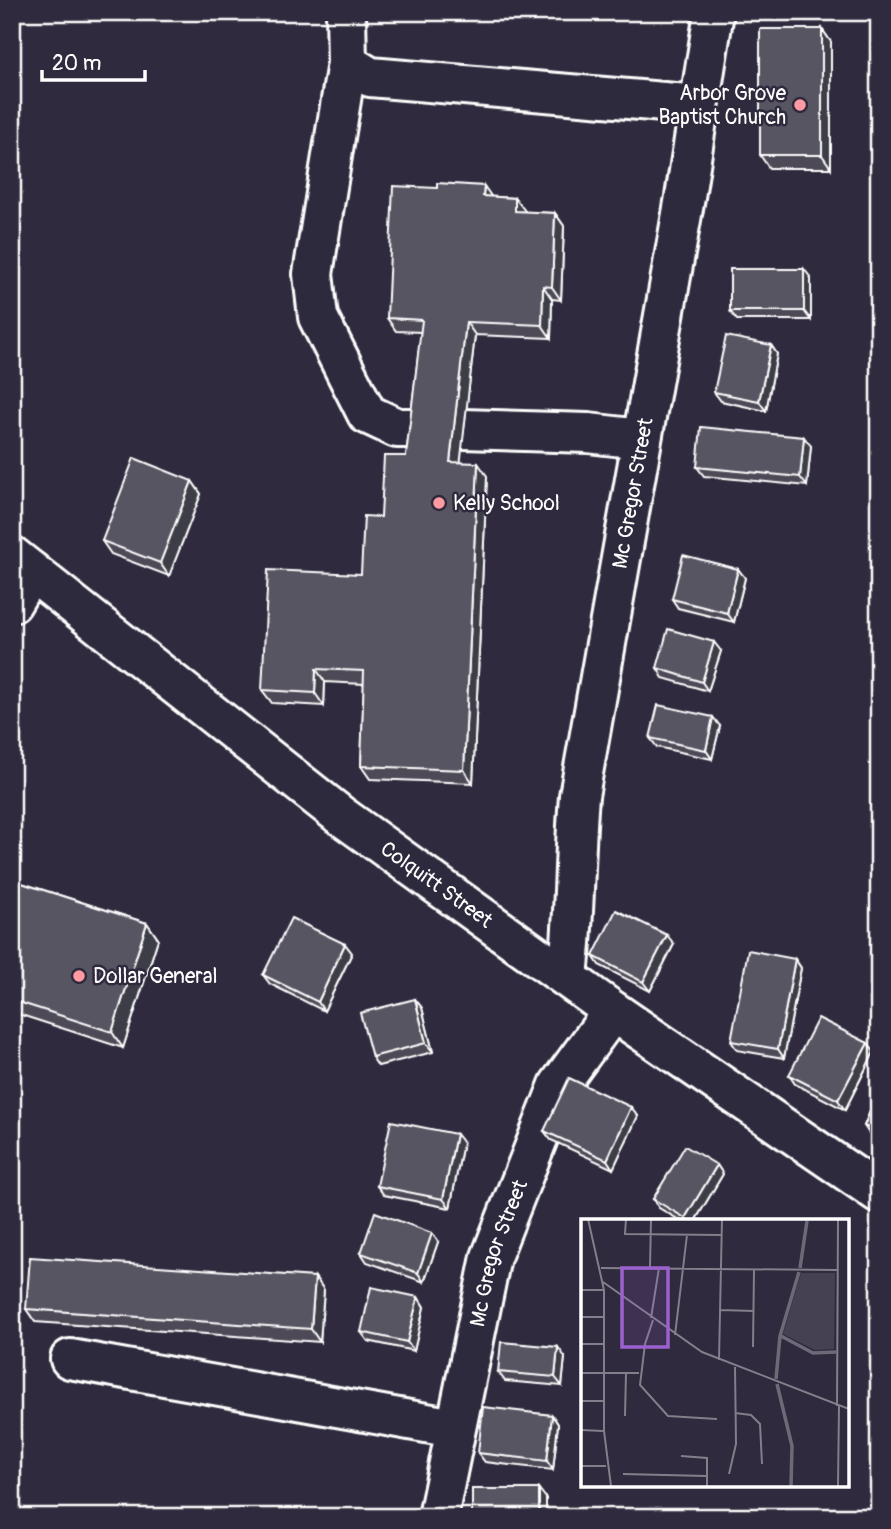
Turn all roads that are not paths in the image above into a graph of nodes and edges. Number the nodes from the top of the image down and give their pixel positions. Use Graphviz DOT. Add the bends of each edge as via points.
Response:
graph roads {
  1 [pos="346,12"];
  2 [pos="714,12"];
  3 [pos="348,63"];
  4 [pos="699,106"];
  5 [pos="420,428"];
  6 [pos="464,429"];
  7 [pos="641,439"];
  8 [pos="21,563"];
  9 [pos="12,603"];
  10 [pos="568,976"];
  11 [pos="613,1011"];
  12 [pos="879,1193"];
  13 [pos="70,1359"];
  14 [pos="454,1428"];
  15 [pos="438,1517"];
  1 -- 3 [label="street"];
  2 -- 4 [label="street, Mc Gregor Street"];
  3 -- 4 [label="street" via="370,77"];
  3 -- 5 [label="street" via="313,274 318,317 367,414 397,428"];
  4 -- 7 [label="street, Mc Gregor Street"];
  6 -- 7 [label="street"];
  7 -- 10 [label="street, Mc Gregor Street" via="579,796"];
  8 -- 9 [label="street"];
  8 -- 10 [label="street, Colquitt Street" via="340,815"];
  10 -- 11 [label="street, Colquitt Street"];
  11 -- 12 [label="street, Colquitt Street"];
  11 -- 14 [label="street, Mc Gregor Street" via="559,1085 527,1162 491,1257"];
  13 -- 14 [label="street"];
  14 -- 15 [label="street, Mc Gregor Street"];
}
